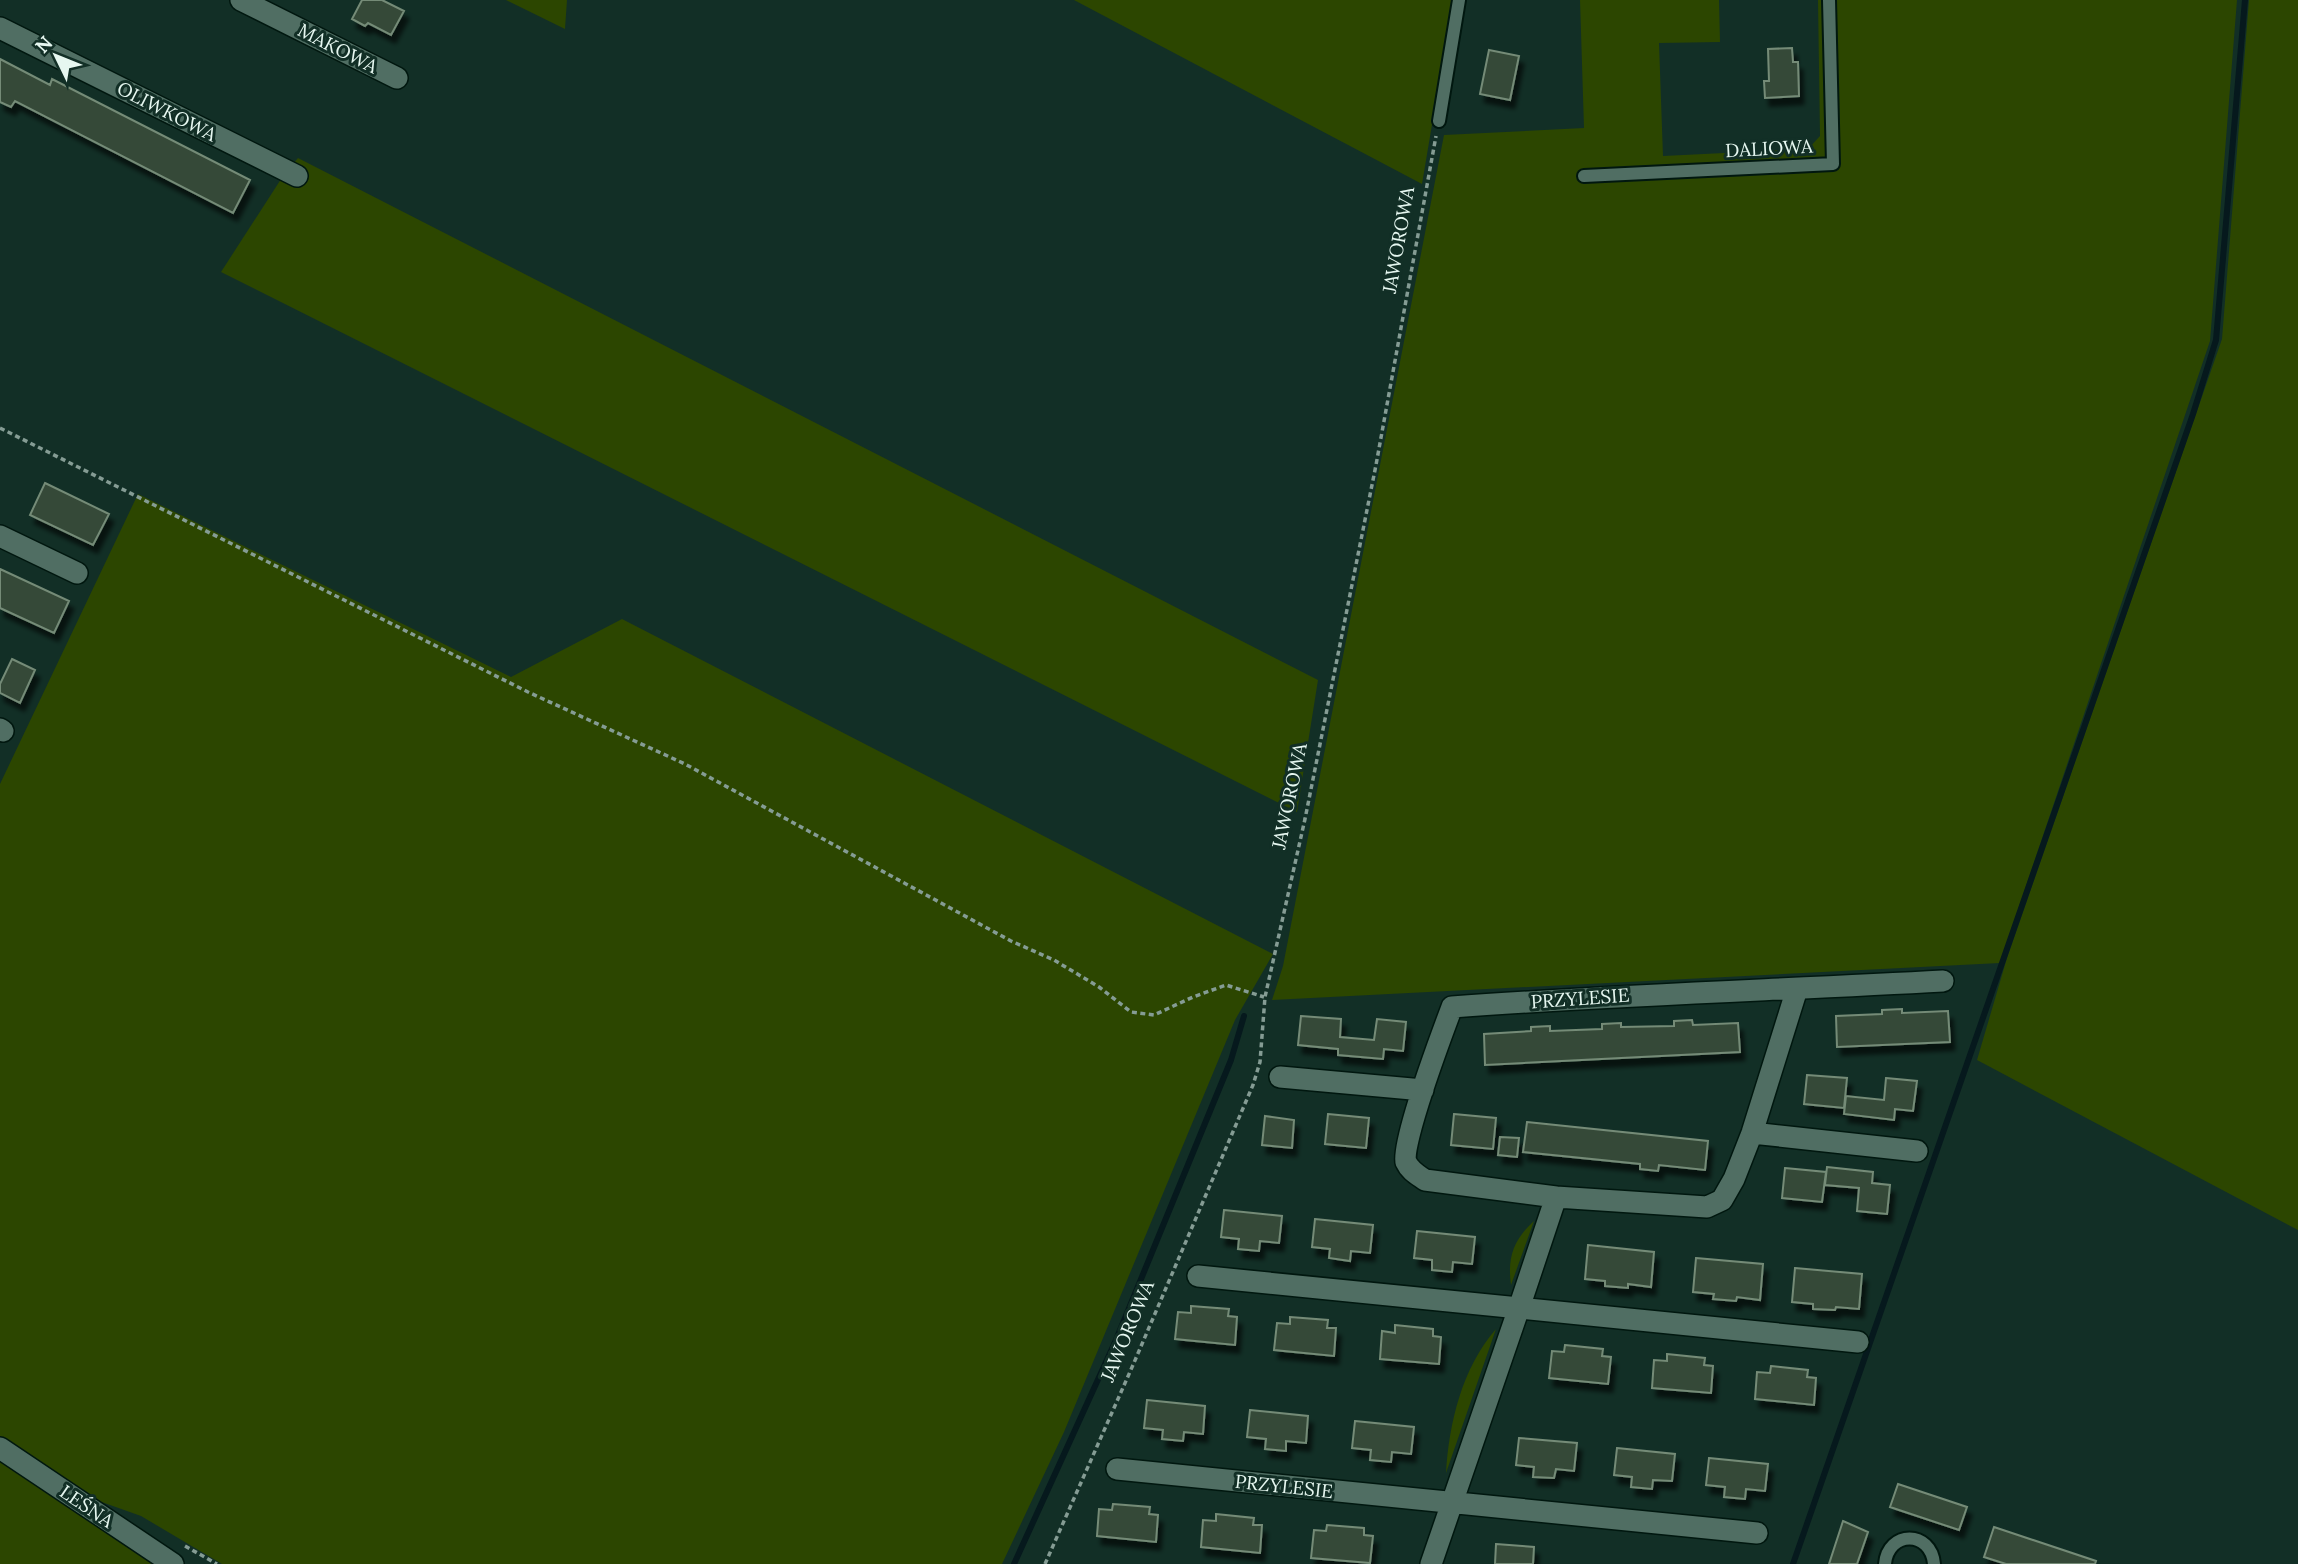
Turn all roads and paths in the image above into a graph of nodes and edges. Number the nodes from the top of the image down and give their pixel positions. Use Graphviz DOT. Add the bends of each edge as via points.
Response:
graph roads {
  1 [pos="241,0"];
  2 [pos="1459,0"];
  3 [pos="1829,0"];
  4 [pos="0,28"];
  5 [pos="397,78"];
  6 [pos="1439,121"];
  7 [pos="297,176"];
  8 [pos="1584,176"];
  9 [pos="0,428"];
  10 [pos="0,536"];
  11 [pos="77,573"];
  12 [pos="1943,981"];
  13 [pos="1797,989"];
  14 [pos="1265,997"];
  15 [pos="1280,1077"];
  16 [pos="1423,1090"];
  17 [pos="1752,1133"];
  18 [pos="1917,1152"];
  19 [pos="1556,1197"];
  20 [pos="1198,1276"];
  21 [pos="1519,1308"];
  22 [pos="1858,1342"];
  23 [pos="0,1448"];
  24 [pos="1117,1469"];
  25 [pos="1451,1502"];
  26 [pos="1757,1533"];
  27 [pos="173,1564"];
  28 [pos="1045,1564"];
  29 [pos="1431,1564"];
  30 [pos="1885,1564"];
  31 [pos="1934,1564"];
  1 -- 5 [label="street, MAKOWA"];
  2 -- 6 [label="lane"];
  3 -- 8 [label="lane, DALIOWA" via="1833,164"];
  4 -- 7 [label="street, OLIWKOWA"];
  6 -- 14 [label="path, JAWOROWA" via="1376,465"];
  9 -- 14 [label="path" via="528,692 685,764 1011,942 1054,960 1130,1012 1153,1015 1226,985"];
  10 -- 11 [label="street"];
  12 -- 13 [label="street, PRZYLESIE"];
  13 -- 16 [label="street, PRZYLESIE" via="1452,1007"];
  13 -- 17 [label="street, PRZYLESIE"];
  14 -- 28 [label="path, JAWOROWA" via="1260,1062 1253,1085"];
  15 -- 16 [label="street"];
  16 -- 19 [label="street, PRZYLESIE" via="1405,1152 1414,1173 1426,1180"];
  17 -- 18 [label="street"];
  17 -- 19 [label="street, PRZYLESIE" via="1722,1200 1707,1207"];
  19 -- 21 [label="street"];
  20 -- 21 [label="street"];
  21 -- 22 [label="street"];
  21 -- 25 [label="street"];
  23 -- 27 [label="street, LEŚNA"];
  24 -- 25 [label="street, PRZYLESIE"];
  25 -- 26 [label="street, PRZYLESIE"];
  25 -- 29 [label="street"];
  30 -- 31 [label="lane" via="1896,1542 1913,1538 1928,1546"];
}
